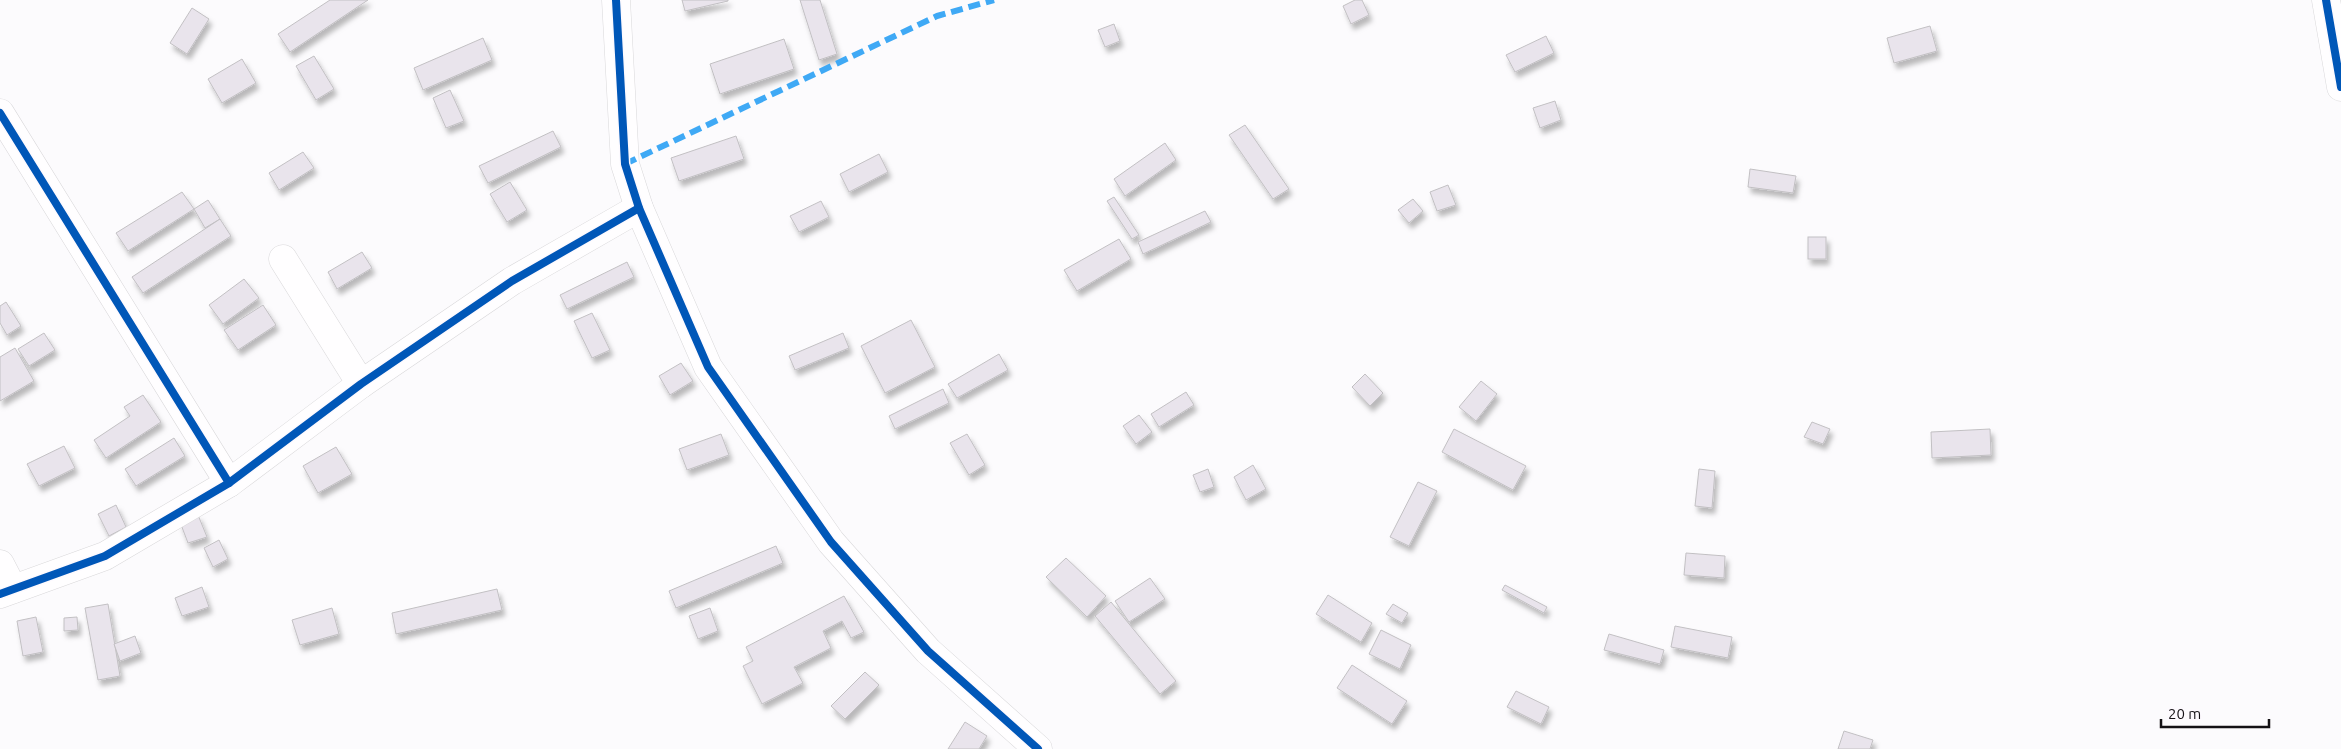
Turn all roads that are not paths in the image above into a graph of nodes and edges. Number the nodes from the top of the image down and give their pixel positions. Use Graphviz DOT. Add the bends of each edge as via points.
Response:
graph roads {
  1 [pos="616,0"];
  2 [pos="2326,0"];
  3 [pos="2341,86"];
  4 [pos="0,113"];
  5 [pos="639,208"];
  6 [pos="283,259"];
  7 [pos="361,384"];
  8 [pos="229,483"];
  9 [pos="0,564"];
  10 [pos="6,592"];
  11 [pos="1038,749"];
  1 -- 5 [label="street" via="625,164"];
  2 -- 3 [label="street"];
  4 -- 8 [label="street"];
  5 -- 7 [label="street" via="512,281"];
  5 -- 11 [label="street" via="708,367 831,542 928,651"];
  6 -- 7 [label="street"];
  7 -- 8 [label="street"];
  8 -- 10 [label="street" via="105,556"];
  9 -- 10 [label="street"];
}
